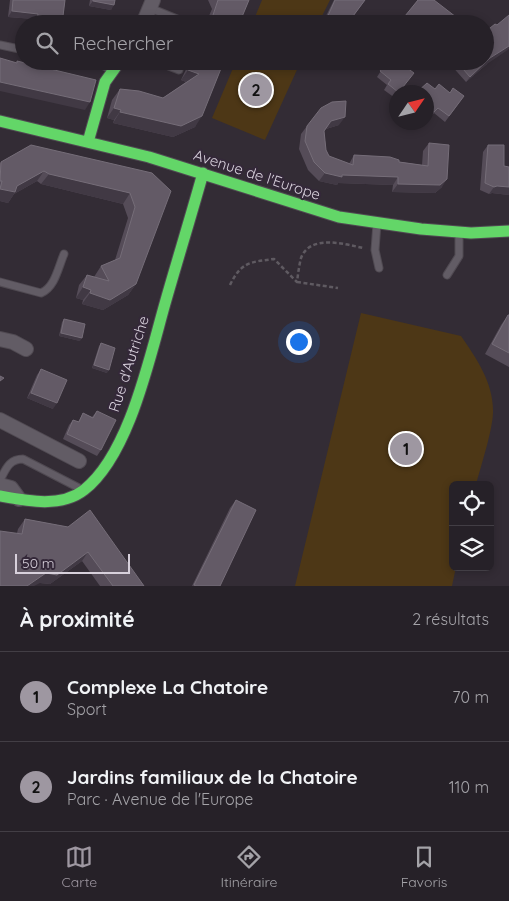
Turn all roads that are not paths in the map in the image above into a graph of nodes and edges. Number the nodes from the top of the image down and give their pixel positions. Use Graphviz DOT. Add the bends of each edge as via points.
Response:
graph roads {
  1 [pos="152,4"];
  2 [pos="172,15"];
  3 [pos="0,45"];
  4 [pos="15,48"];
  5 [pos="114,70"];
  6 [pos="0,121"];
  7 [pos="88,142"];
  8 [pos="203,173"];
  9 [pos="377,223"];
  10 [pos="509,231"];
  11 [pos="459,232"];
  12 [pos="64,254"];
  13 [pos="379,268"];
  14 [pos="447,275"];
  15 [pos="0,282"];
  16 [pos="0,339"];
  17 [pos="26,349"];
  18 [pos="0,420"];
  19 [pos="79,461"];
  20 [pos="0,480"];
  21 [pos="0,485"];
  22 [pos="84,490"];
  23 [pos="0,496"];
  24 [pos="19,499"];
  1 -- 2 [label="lane"];
  3 -- 4 [label="lane"];
  5 -- 7 [label="street" via="105,82"];
  6 -- 7 [label="street, Avenue de l'Europe"];
  7 -- 8 [label="street, Avenue de l'Europe"];
  8 -- 9 [label="street, Avenue de l'Europe" via="331,215"];
  8 -- 22 [label="street, Rue d'Autriche" via="139,392 101,475"];
  9 -- 11 [label="street, Avenue de l'Europe"];
  9 -- 13 [label="lane" via="375,250"];
  10 -- 11 [label="street, Avenue de l'Europe"];
  11 -- 14 [label="lane" via="459,256"];
  12 -- 15 [label="lane" via="52,285 40,293"];
  16 -- 17 [label="street"];
  18 -- 19 [label="street"];
  20 -- 22 [label="lane" via="8,465 15,459 23,459"];
  21 -- 24 [label="street" via="11,488"];
  22 -- 24 [label="street, Rue d'Autriche" via="65,500 38,502"];
  23 -- 24 [label="street, Rue d'Autriche"];
}
